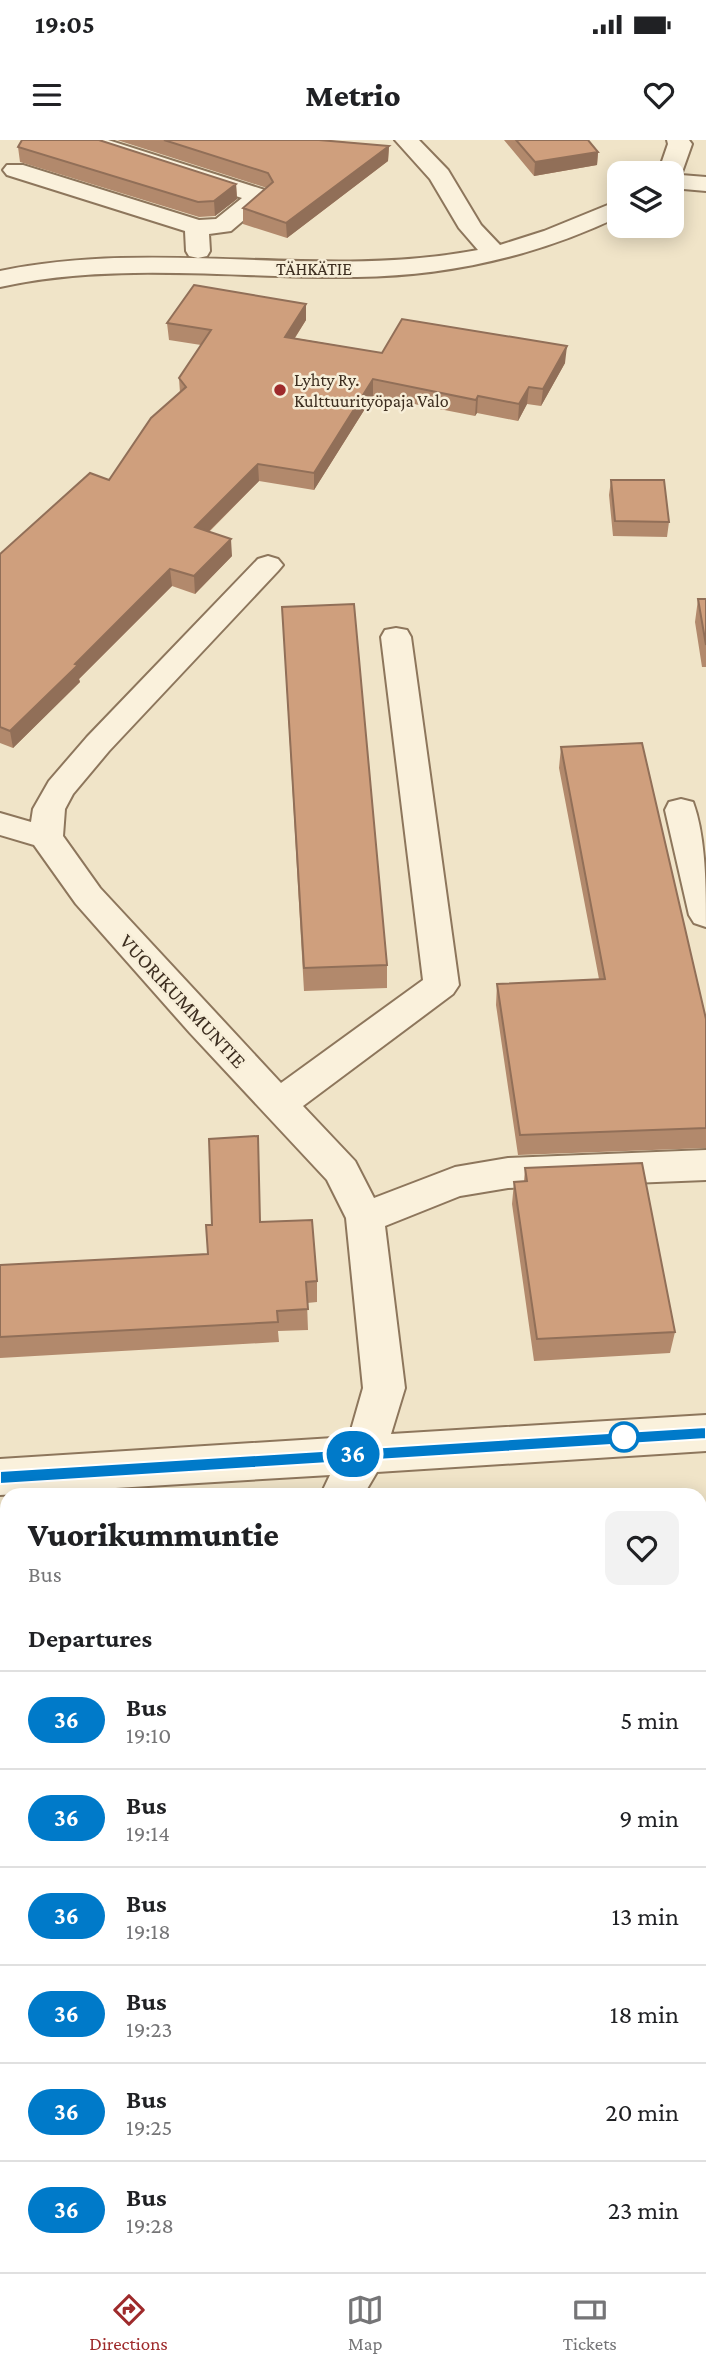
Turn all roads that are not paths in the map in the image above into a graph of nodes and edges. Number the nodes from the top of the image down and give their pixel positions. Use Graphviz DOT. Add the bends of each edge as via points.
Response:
graph roads {
  1 [pos="85,140"];
  2 [pos="407,140"];
  3 [pos="679,142"];
  4 [pos="706,150"];
  5 [pos="673,161"];
  6 [pos="15,170"];
  7 [pos="684,182"];
  8 [pos="706,184"];
  9 [pos="607,212"];
  10 [pos="197,227"];
  11 [pos="494,254"];
  12 [pos="199,267"];
  13 [pos="0,279"];
  14 [pos="268,565"];
  15 [pos="396,637"];
  16 [pos="681,810"];
  17 [pos="0,824"];
  18 [pos="46,837"];
  19 [pos="706,915"];
  20 [pos="279,1104"];
  21 [pos="706,1165"];
  22 [pos="365,1218"];
  23 [pos="706,1433"];
  24 [pos="365,1454"];
  25 [pos="0,1478"];
  26 [pos="345,1488"];
  1 -- 10 [label="street" via="260,196 222,226"];
  2 -- 11 [label="street" via="440,175 471,228"];
  3 -- 4 [label="street"];
  3 -- 5 [label="street"];
  6 -- 10 [label="street"];
  7 -- 8 [label="street"];
  9 -- 11 [label="street, TÄHKÄTIE"];
  10 -- 12 [label="street"];
  11 -- 12 [label="street, TÄHKÄTIE" via="433,265 337,270"];
  12 -- 13 [label="street, TÄHKÄTIE" via="48,272"];
  14 -- 18 [label="street" via="60,789 49,809"];
  15 -- 20 [label="street" via="441,985"];
  16 -- 19 [label="street"];
  17 -- 18 [label="street"];
  18 -- 20 [label="street, VUORIKUMMUNTIE" via="88,896"];
  20 -- 22 [label="street, VUORIKUMMUNTIE" via="342,1171"];
  21 -- 22 [label="street" via="508,1173 455,1182"];
  22 -- 24 [label="street, VUORIKUMMUNTIE" via="384,1388"];
  23 -- 24 [label="street"];
  24 -- 25 [label="street"];
  24 -- 26 [label="street, VUORIKUMMUNTIE"];
}
